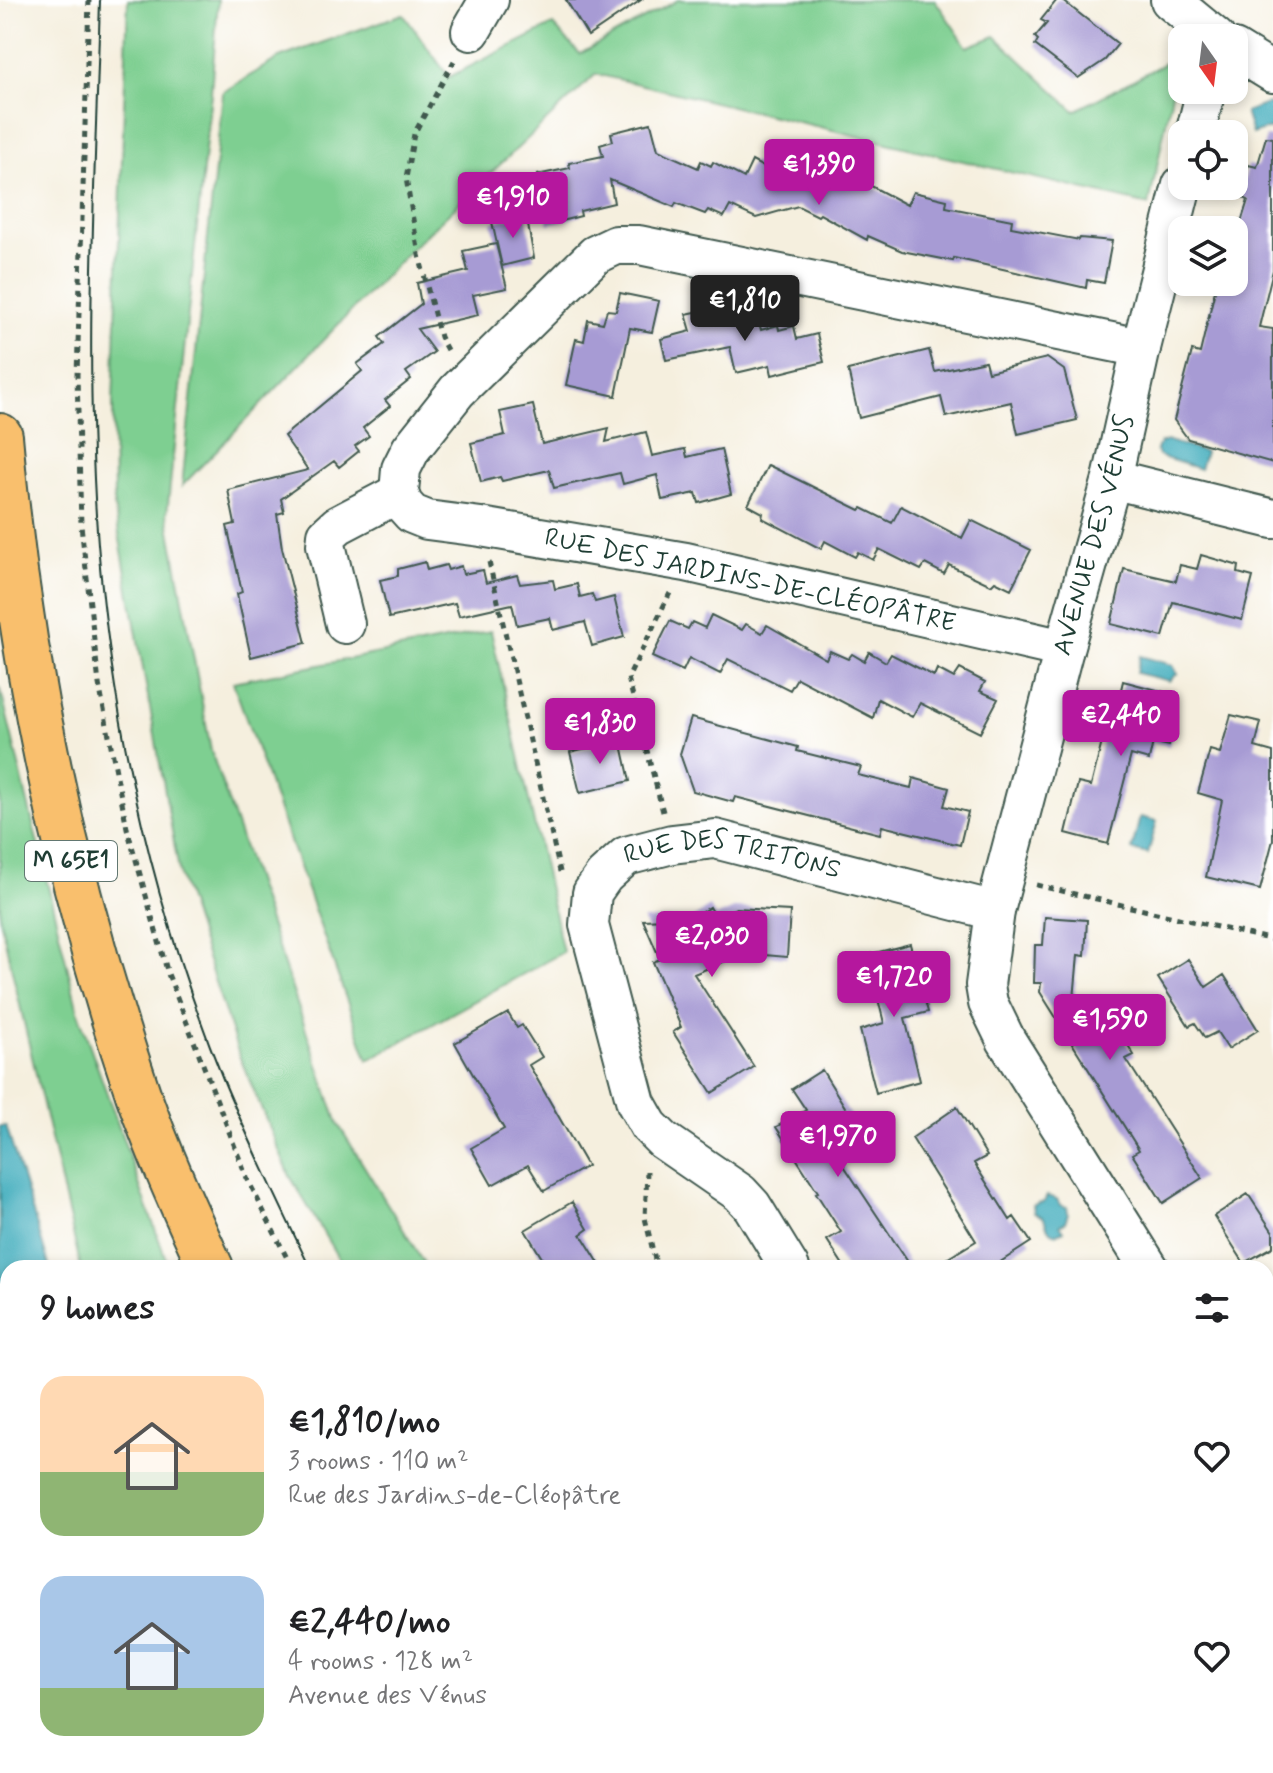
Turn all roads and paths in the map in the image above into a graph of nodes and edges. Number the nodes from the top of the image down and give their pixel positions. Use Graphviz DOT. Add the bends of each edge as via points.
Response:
graph roads {
  1 [pos="89,0"];
  2 [pos="1170,0"];
  3 [pos="480,15"];
  4 [pos="1199,24"];
  5 [pos="1248,58"];
  6 [pos="1273,73"];
  7 [pos="1178,200"];
  8 [pos="1141,348"];
  9 [pos="465,383"];
  10 [pos="0,436"];
  11 [pos="1112,479"];
  12 [pos="399,493"];
  13 [pos="1273,519"];
  14 [pos="481,527"];
  15 [pos="686,562"];
  16 [pos="345,624"];
  17 [pos="1064,649"];
  18 [pos="672,844"];
  19 [pos="561,878"];
  20 [pos="999,894"];
  21 [pos="1273,940"];
  22 [pos="649,1126"];
  23 [pos="207,1260"];
  24 [pos="288,1260"];
  25 [pos="655,1260"];
  26 [pos="785,1260"];
  27 [pos="1144,1260"];
  1 -- 24 [label="path" via="77,375 81,525 99,684 127,828 168,974 247,1178"];
  2 -- 4 [label="street"];
  3 -- 9 [label="path" via="414,134 406,178 440,337"];
  5 -- 6 [label="street"];
  7 -- 8 [label="street, AVENUE DES VÉNUS"];
  8 -- 9 [label="street" via="654,248 616,245 595,255"];
  8 -- 11 [label="street, AVENUE DES VÉNUS"];
  9 -- 12 [label="street" via="411,449 401,469"];
  10 -- 23 [label="main road, M 65E1" via="23,636 69,856 139,1096"];
  11 -- 13 [label="street"];
  11 -- 17 [label="street, AVENUE DES VÉNUS"];
  12 -- 14 [label="street, RUE DES JARDINS-DE-CLÉOPÂTRE" via="412,514"];
  12 -- 16 [label="street" via="327,535"];
  14 -- 15 [label="street, RUE DES JARDINS-DE-CLÉOPÂTRE"];
  14 -- 19 [label="path"];
  15 -- 17 [label="street, RUE DES JARDINS-DE-CLÉOPÂTRE"];
  15 -- 18 [label="path" via="628,678"];
  17 -- 20 [label="street, AVENUE DES VÉNUS"];
  18 -- 20 [label="street, RUE DES TRITONS" via="715,839"];
  18 -- 22 [label="street, RUE DES TRITONS" via="626,856 604,876 592,893 589,925 636,1103"];
  20 -- 21 [label="path"];
  20 -- 27 [label="street, AVENUE DES VÉNUS" via="985,985 988,1003"];
  22 -- 25 [label="path" via="645,1218"];
  22 -- 26 [label="street, RUE DES TRITONS" via="740,1193"];
}
